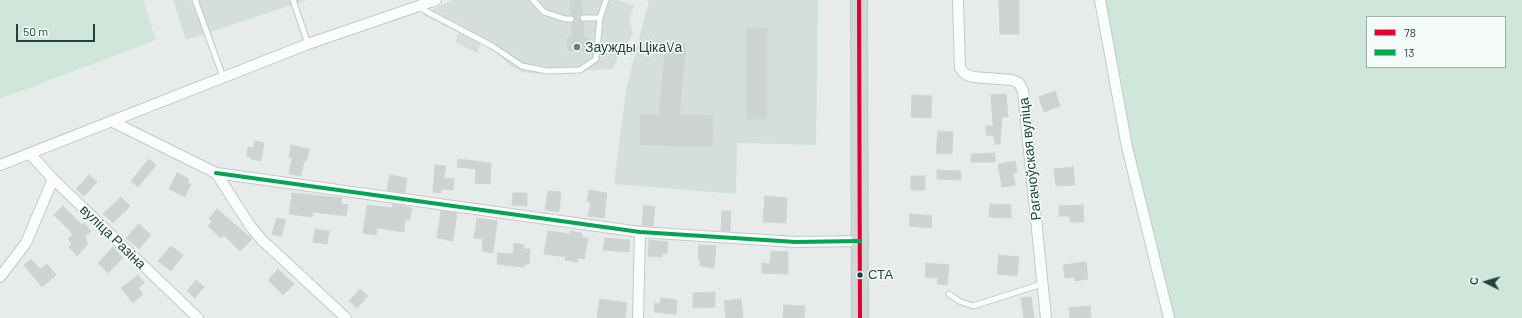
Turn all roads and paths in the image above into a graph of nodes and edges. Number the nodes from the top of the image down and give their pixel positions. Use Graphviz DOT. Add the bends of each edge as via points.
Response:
graph roads {
  1 [pos="196,0"];
  2 [pos="293,0"];
  3 [pos="436,0"];
  4 [pos="534,0"];
  5 [pos="606,0"];
  6 [pos="859,0"];
  7 [pos="958,0"];
  8 [pos="1100,0"];
  9 [pos="417,7"];
  10 [pos="583,18"];
  11 [pos="600,18"];
  12 [pos="571,19"];
  13 [pos="308,44"];
  14 [pos="223,78"];
  15 [pos="113,122"];
  16 [pos="30,154"];
  17 [pos="0,165"];
  18 [pos="216,173"];
  19 [pos="53,179"];
  20 [pos="640,232"];
  21 [pos="860,242"];
  22 [pos="0,276"];
  23 [pos="1042,284"];
  24 [pos="949,294"];
  25 [pos="198,318"];
  26 [pos="346,318"];
  27 [pos="638,318"];
  28 [pos="860,318"];
  29 [pos="1046,318"];
  30 [pos="1169,318"];
  1 -- 14 [label="lane"];
  2 -- 13 [label="lane"];
  3 -- 9 [label="street"];
  4 -- 12 [label="lane" via="544,12"];
  5 -- 11 [label="lane"];
  6 -- 21 [label="main road"];
  7 -- 23 [label="street, Рагачоўская вуліца" via="960,68 965,74 973,77 1012,80 1019,83 1023,91"];
  8 -- 30 [label="street" via="1127,147"];
  9 -- 11 [label="lane" via="492,46 522,66 547,71 580,70 596,59"];
  9 -- 13 [label="street"];
  10 -- 11 [label="lane"];
  13 -- 14 [label="street"];
  14 -- 15 [label="street"];
  15 -- 16 [label="street"];
  15 -- 18 [label="street"];
  16 -- 17 [label="street"];
  16 -- 19 [label="street, вуліца Разіна"];
  18 -- 20 [label="street"];
  18 -- 26 [label="street" via="262,240"];
  19 -- 22 [label="street" via="26,243"];
  19 -- 25 [label="street, вуліца Разіна"];
  20 -- 21 [label="street" via="796,242"];
  20 -- 27 [label="street"];
  21 -- 28 [label="main road"];
  23 -- 24 [label="lane" via="974,306"];
  23 -- 29 [label="street, Рагачоўская вуліца"];
}
